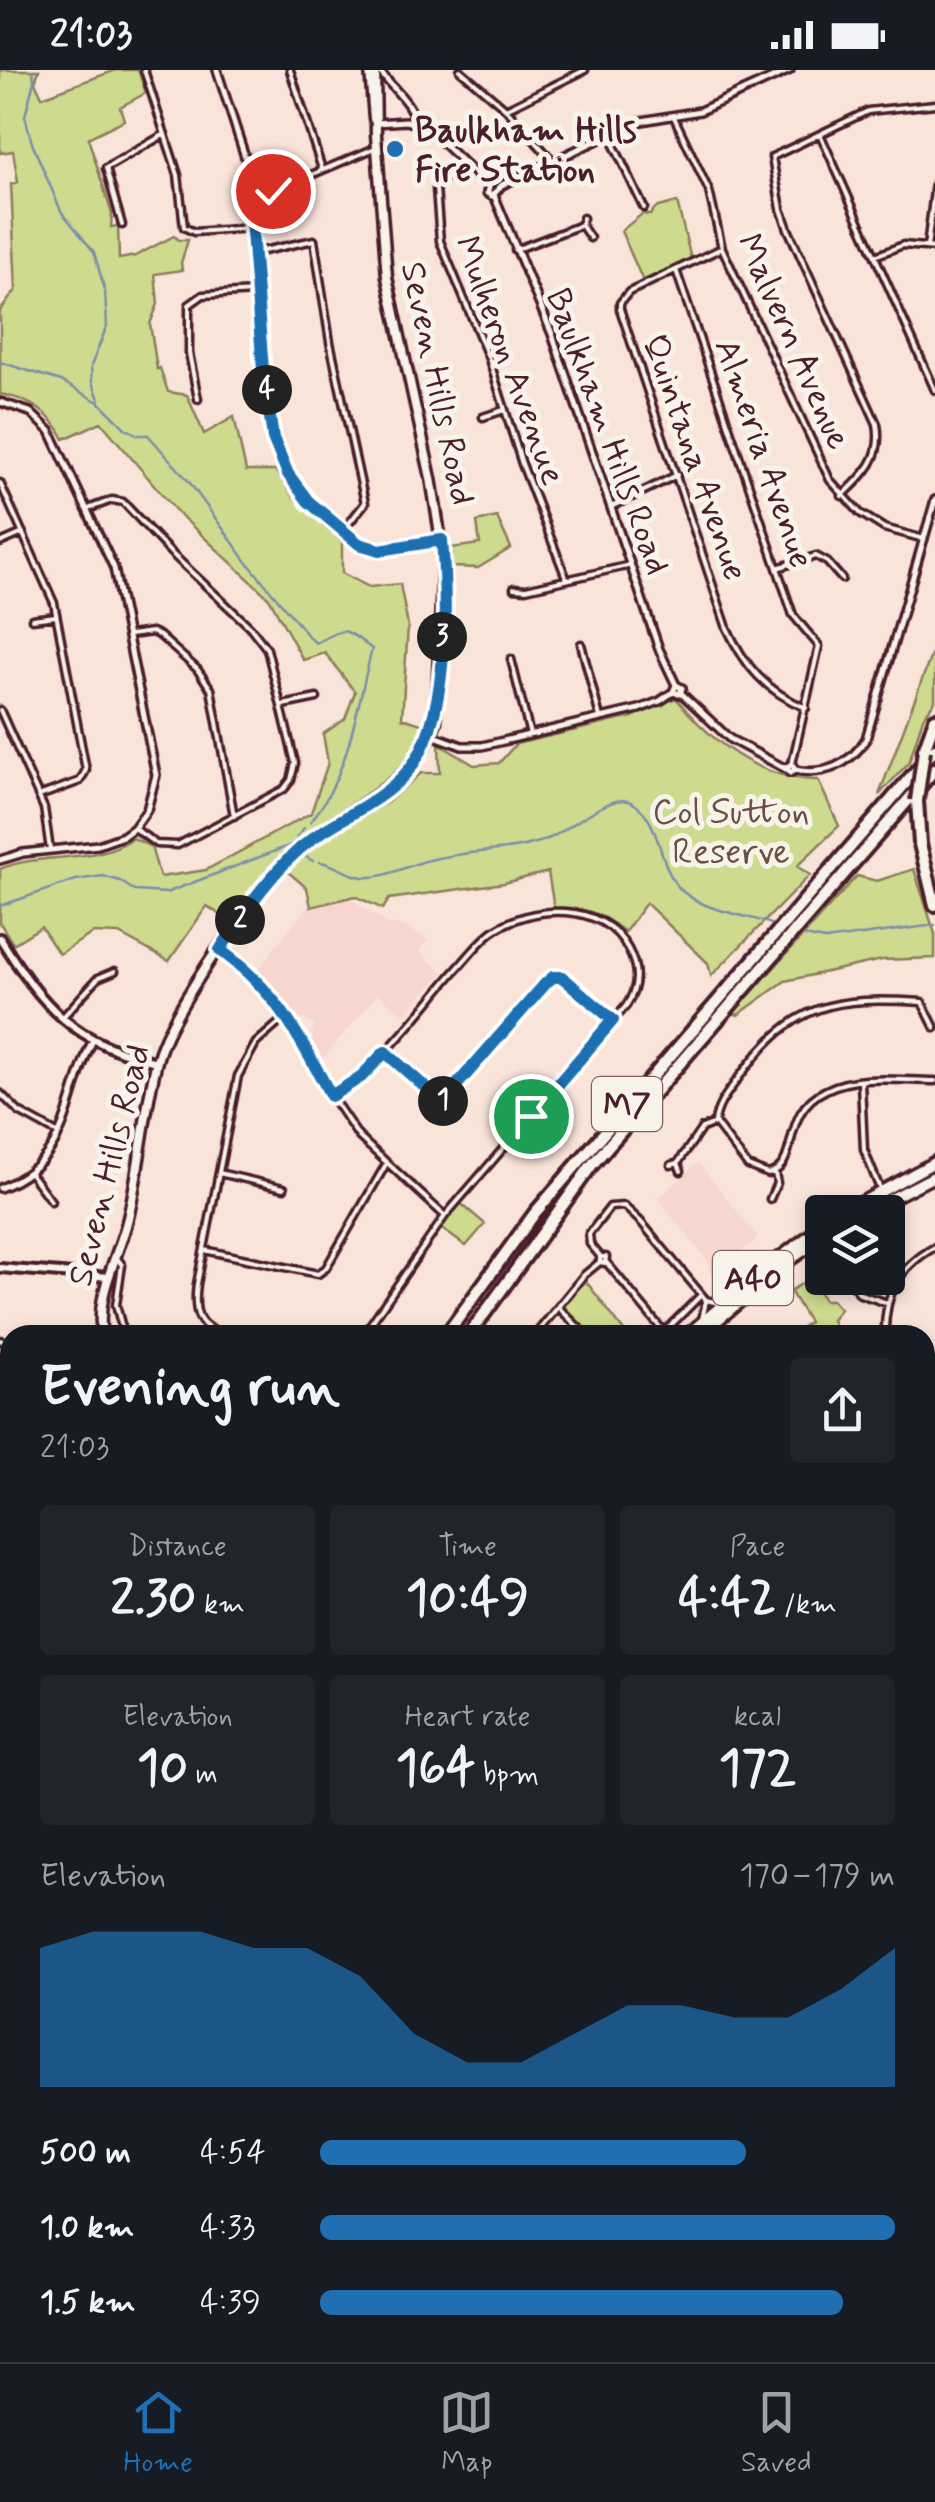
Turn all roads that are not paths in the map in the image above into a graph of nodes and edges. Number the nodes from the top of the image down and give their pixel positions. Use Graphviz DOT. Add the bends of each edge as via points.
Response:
graph roads {
  1 [pos="144,70"];
  2 [pos="217,70"];
  3 [pos="290,70"];
  4 [pos="375,70"];
  5 [pos="460,70"];
  6 [pos="585,70"];
  7 [pos="790,70"];
  8 [pos="935,104"];
  9 [pos="506,109"];
  10 [pos="673,116"];
  11 [pos="415,122"];
  12 [pos="376,123"];
  13 [pos="819,133"];
  14 [pos="165,134"];
  15 [pos="609,134"];
  16 [pos="377,148"];
  17 [pos="553,160"];
  18 [pos="460,161"];
  19 [pos="322,169"];
  20 [pos="935,183"];
  21 [pos="493,190"];
  22 [pos="249,194"];
  23 [pos="644,208"];
  24 [pos="583,218"];
  25 [pos="122,225"];
  26 [pos="581,225"];
  27 [pos="251,228"];
  28 [pos="590,238"];
  29 [pos="927,247"];
  30 [pos="722,248"];
  31 [pos="935,248"];
  32 [pos="515,250"];
  33 [pos="253,253"];
  34 [pos="875,256"];
  35 [pos="676,270"];
  36 [pos="255,292"];
  37 [pos="935,390"];
  38 [pos="198,398"];
  39 [pos="0,402"];
  40 [pos="504,410"];
  41 [pos="483,417"];
  42 [pos="676,475"];
  43 [pos="0,484"];
  44 [pos="842,496"];
  45 [pos="935,500"];
  46 [pos="611,507"];
  47 [pos="88,509"];
  48 [pos="342,532"];
  49 [pos="23,533"];
  50 [pos="924,539"];
  51 [pos="442,540"];
  52 [pos="0,543"];
  53 [pos="631,565"];
  54 [pos="777,568"];
  55 [pos="842,578"];
  56 [pos="566,580"];
  57 [pos="514,588"];
  58 [pos="56,616"];
  59 [pos="32,619"];
  60 [pos="130,635"];
  61 [pos="825,639"];
  62 [pos="818,642"];
  63 [pos="581,644"];
  64 [pos="511,659"];
  65 [pos="677,690"];
  66 [pos="318,698"];
  67 [pos="283,705"];
  68 [pos="806,708"];
  69 [pos="0,710"];
  70 [pos="436,714"];
  71 [pos="600,718"];
  72 [pos="935,719"];
  73 [pos="432,735"];
  74 [pos="530,735"];
  75 [pos="929,750"];
  76 [pos="421,751"];
  77 [pos="791,768"];
  78 [pos="935,770"];
  79 [pos="39,796"];
  80 [pos="234,816"];
  81 [pos="134,828"];
  82 [pos="50,850"];
  83 [pos="0,860"];
  84 [pos="934,902"];
  85 [pos="0,938"];
  86 [pos="220,950"];
  87 [pos="115,971"];
  88 [pos="287,1016"];
  89 [pos="61,1020"];
  90 [pos="613,1020"];
  91 [pos="935,1028"];
  92 [pos="93,1040"];
  93 [pos="385,1052"];
  94 [pos="157,1062"];
  95 [pos="935,1080"];
  96 [pos="861,1082"];
  97 [pos="0,1093"];
  98 [pos="331,1096"];
  99 [pos="715,1123"];
  100 [pos="60,1135"];
  101 [pos="678,1162"];
  102 [pos="935,1162"];
  103 [pos="386,1164"];
  104 [pos="671,1165"];
  105 [pos="681,1171"];
  106 [pos="30,1172"];
  107 [pos="219,1173"];
  108 [pos="775,1173"];
  109 [pos="935,1176"];
  110 [pos="0,1188"];
  111 [pos="284,1188"];
  112 [pos="773,1193"];
  113 [pos="884,1195"];
  114 [pos="780,1196"];
  115 [pos="770,1200"];
  116 [pos="51,1201"];
  117 [pos="444,1216"];
  118 [pos="805,1239"];
  119 [pos="935,1247"];
  120 [pos="204,1250"];
  121 [pos="805,1250"];
  122 [pos="116,1257"];
  123 [pos="602,1260"];
  124 [pos="0,1268"];
  125 [pos="109,1277"];
  126 [pos="701,1295"];
  127 [pos="863,1295"];
  128 [pos="706,1300"];
  129 [pos="723,1302"];
  130 [pos="887,1303"];
  131 [pos="558,1307"];
  132 [pos="701,1322"];
  133 [pos="101,1325"];
  134 [pos="121,1325"];
  135 [pos="203,1325"];
  136 [pos="370,1325"];
  137 [pos="450,1325"];
  138 [pos="475,1325"];
  139 [pos="543,1325"];
  140 [pos="576,1325"];
  141 [pos="655,1325"];
  142 [pos="671,1325"];
  143 [pos="698,1325"];
  144 [pos="712,1325"];
  145 [pos="886,1325"];
  1 -- 14 [label="street"];
  2 -- 22 [label="street" via="246,158"];
  3 -- 19 [label="street"];
  4 -- 11 [label="street, Baulkham Hills Road" via="413,110"];
  4 -- 12 [label="main road, Seven Hills Road"];
  5 -- 9 [label="street"];
  6 -- 9 [label="street"];
  7 -- 10 [label="street" via="708,108"];
  8 -- 13 [label="street" via="868,111"];
  9 -- 17 [label="street"];
  10 -- 15 [label="street"];
  10 -- 30 [label="street, Malvern Avenue" via="710,191"];
  11 -- 12 [label="street"];
  11 -- 18 [label="street, Baulkham Hills Road"];
  12 -- 16 [label="main road, Seven Hills Road"];
  13 -- 34 [label="street"];
  13 -- 44 [label="street" via="771,161 788,229 877,424 876,456"];
  14 -- 25 [label="street" via="106,168"];
  14 -- 27 [label="street" via="184,226 194,232"];
  15 -- 17 [label="street"];
  15 -- 23 [label="street"];
  16 -- 19 [label="street"];
  16 -- 51 [label="main road, Seven Hills Road" via="387,277"];
  17 -- 21 [label="street"];
  18 -- 21 [label="street, Baulkham Hills Road"];
  18 -- 40 [label="street, Mulheron Avenue" via="436,188 438,236"];
  19 -- 22 [label="street"];
  20 -- 29 [label="street"];
  21 -- 32 [label="street, Baulkham Hills Road"];
  22 -- 27 [label="street"];
  24 -- 26 [label="street"];
  26 -- 28 [label="street"];
  26 -- 32 [label="street"];
  27 -- 33 [label="street"];
  29 -- 31 [label="street"];
  29 -- 34 [label="street" via="900,246"];
  30 -- 35 [label="street, Quintana Avenue"];
  30 -- 44 [label="street, Malvern Avenue"];
  32 -- 46 [label="street, Baulkham Hills Road" via="552,334"];
  33 -- 36 [label="street"];
  33 -- 48 [label="street" via="314,240 364,503"];
  34 -- 37 [label="street"];
  35 -- 42 [label="street, Quintana Avenue" via="629,292 620,309"];
  35 -- 54 [label="street, Almeria Avenue"];
  36 -- 38 [label="street" via="203,296 189,306"];
  36 -- 48 [label="street" via="276,447 298,491"];
  39 -- 47 [label="street" via="24,408 47,427"];
  40 -- 41 [label="street"];
  40 -- 56 [label="street, Mulheron Avenue"];
  42 -- 46 [label="street"];
  42 -- 68 [label="street, Quintana Avenue" via="738,652 765,685"];
  43 -- 49 [label="street"];
  44 -- 50 [label="street, Malvern Avenue" via="884,528"];
  45 -- 50 [label="street"];
  46 -- 53 [label="street, Baulkham Hills Road"];
  47 -- 60 [label="street" via="114,568"];
  47 -- 67 [label="street" via="122,502 250,626 267,649"];
  48 -- 51 [label="street" via="380,550"];
  49 -- 52 [label="street"];
  49 -- 58 [label="street"];
  50 -- 77 [label="street" via="866,738 853,756 831,768"];
  51 -- 70 [label="main road, Seven Hills Road"];
  53 -- 56 [label="street"];
  53 -- 65 [label="street, Baulkham Hills Road"];
  54 -- 55 [label="street" via="816,556"];
  54 -- 62 [label="street, Almeria Avenue" via="794,618"];
  56 -- 57 [label="street"];
  58 -- 59 [label="street"];
  58 -- 79 [label="street" via="86,776"];
  60 -- 80 [label="street" via="160,636 205,678"];
  60 -- 81 [label="street" via="156,775 151,802"];
  61 -- 62 [label="street"];
  62 -- 68 [label="street"];
  63 -- 71 [label="street"];
  64 -- 74 [label="street"];
  65 -- 71 [label="street" via="650,706"];
  65 -- 77 [label="street, Baulkham Hills Road" via="730,739"];
  66 -- 67 [label="street"];
  67 -- 80 [label="street" via="295,763 291,780"];
  68 -- 77 [label="street"];
  69 -- 79 [label="street"];
  70 -- 73 [label="main road, Seven Hills Road"];
  70 -- 76 [label="main road, Seven Hills Road"];
  71 -- 74 [label="street"];
  72 -- 75 [label="highway"];
  73 -- 74 [label="street" via="471,747"];
  73 -- 76 [label="main road, Seven Hills Road"];
  75 -- 84 [label="highway, bridge" via="916,801"];
  75 -- 137 [label="highway, M7" via="510,1245"];
  76 -- 86 [label="main road, Seven Hills Road" via="387,790 316,836 276,872"];
  78 -- 138 [label="highway, M7" via="591,1166"];
  79 -- 82 [label="street"];
  80 -- 81 [label="street" via="172,846"];
  81 -- 82 [label="street" via="103,844"];
  82 -- 83 [label="street"];
  85 -- 89 [label="main road"];
  86 -- 88 [label="street" via="257,978"];
  86 -- 94 [label="main road, Seven Hills Road"];
  87 -- 89 [label="street" via="98,978"];
  88 -- 98 [label="street"];
  88 -- 107 [label="street" via="256,1043 238,1076"];
  89 -- 92 [label="main road"];
  90 -- 93 [label="street" via="566,979 553,977 442,1102"];
  90 -- 93 [label="street" via="632,997 634,960 606,923 566,912 508,923 483,940"];
  90 -- 117 [label="street"];
  91 -- 99 [label="street" via="922,1002 835,1003 809,1011 754,1059 717,1108"];
  92 -- 94 [label="main road"];
  92 -- 100 [label="street"];
  93 -- 98 [label="street"];
  94 -- 122 [label="main road, Seven Hills Road"];
  95 -- 96 [label="street"];
  96 -- 108 [label="street" via="834,1086 807,1103 792,1128 786,1163"];
  96 -- 113 [label="street" via="864,1150"];
  97 -- 100 [label="street"];
  98 -- 103 [label="street"];
  99 -- 101 [label="street" via="702,1128"];
  99 -- 108 [label="street" via="748,1166"];
  100 -- 106 [label="street"];
  101 -- 104 [label="street"];
  101 -- 105 [label="street"];
  102 -- 113 [label="highway"];
  103 -- 117 [label="street"];
  103 -- 120 [label="street" via="318,1274"];
  106 -- 110 [label="street"];
  106 -- 116 [label="street"];
  107 -- 111 [label="street"];
  107 -- 120 [label="street"];
  108 -- 112 [label="street"];
  109 -- 113 [label="highway"];
  112 -- 114 [label="street"];
  112 -- 115 [label="street"];
  117 -- 136 [label="street"];
  118 -- 129 [label="highway, A40"];
  119 -- 130 [label="street" via="909,1264"];
  120 -- 135 [label="street" via="194,1310"];
  121 -- 144 [label="highway"];
  122 -- 125 [label="main road, Seven Hills Road"];
  122 -- 134 [label="street" via="122,1266 116,1306"];
  123 -- 126 [label="street" via="590,1234 610,1207 624,1206"];
  123 -- 131 [label="street"];
  123 -- 141 [label="street"];
  124 -- 125 [label="main road"];
  125 -- 133 [label="main road, Seven Hills Road"];
  126 -- 128 [label="street"];
  126 -- 142 [label="street"];
  127 -- 130 [label="street"];
  128 -- 129 [label="street"];
  128 -- 132 [label="street"];
  129 -- 132 [label="highway, A40"];
  130 -- 145 [label="street"];
  131 -- 139 [label="street"];
  131 -- 140 [label="street"];
  132 -- 143 [label="highway, A40"];
}
